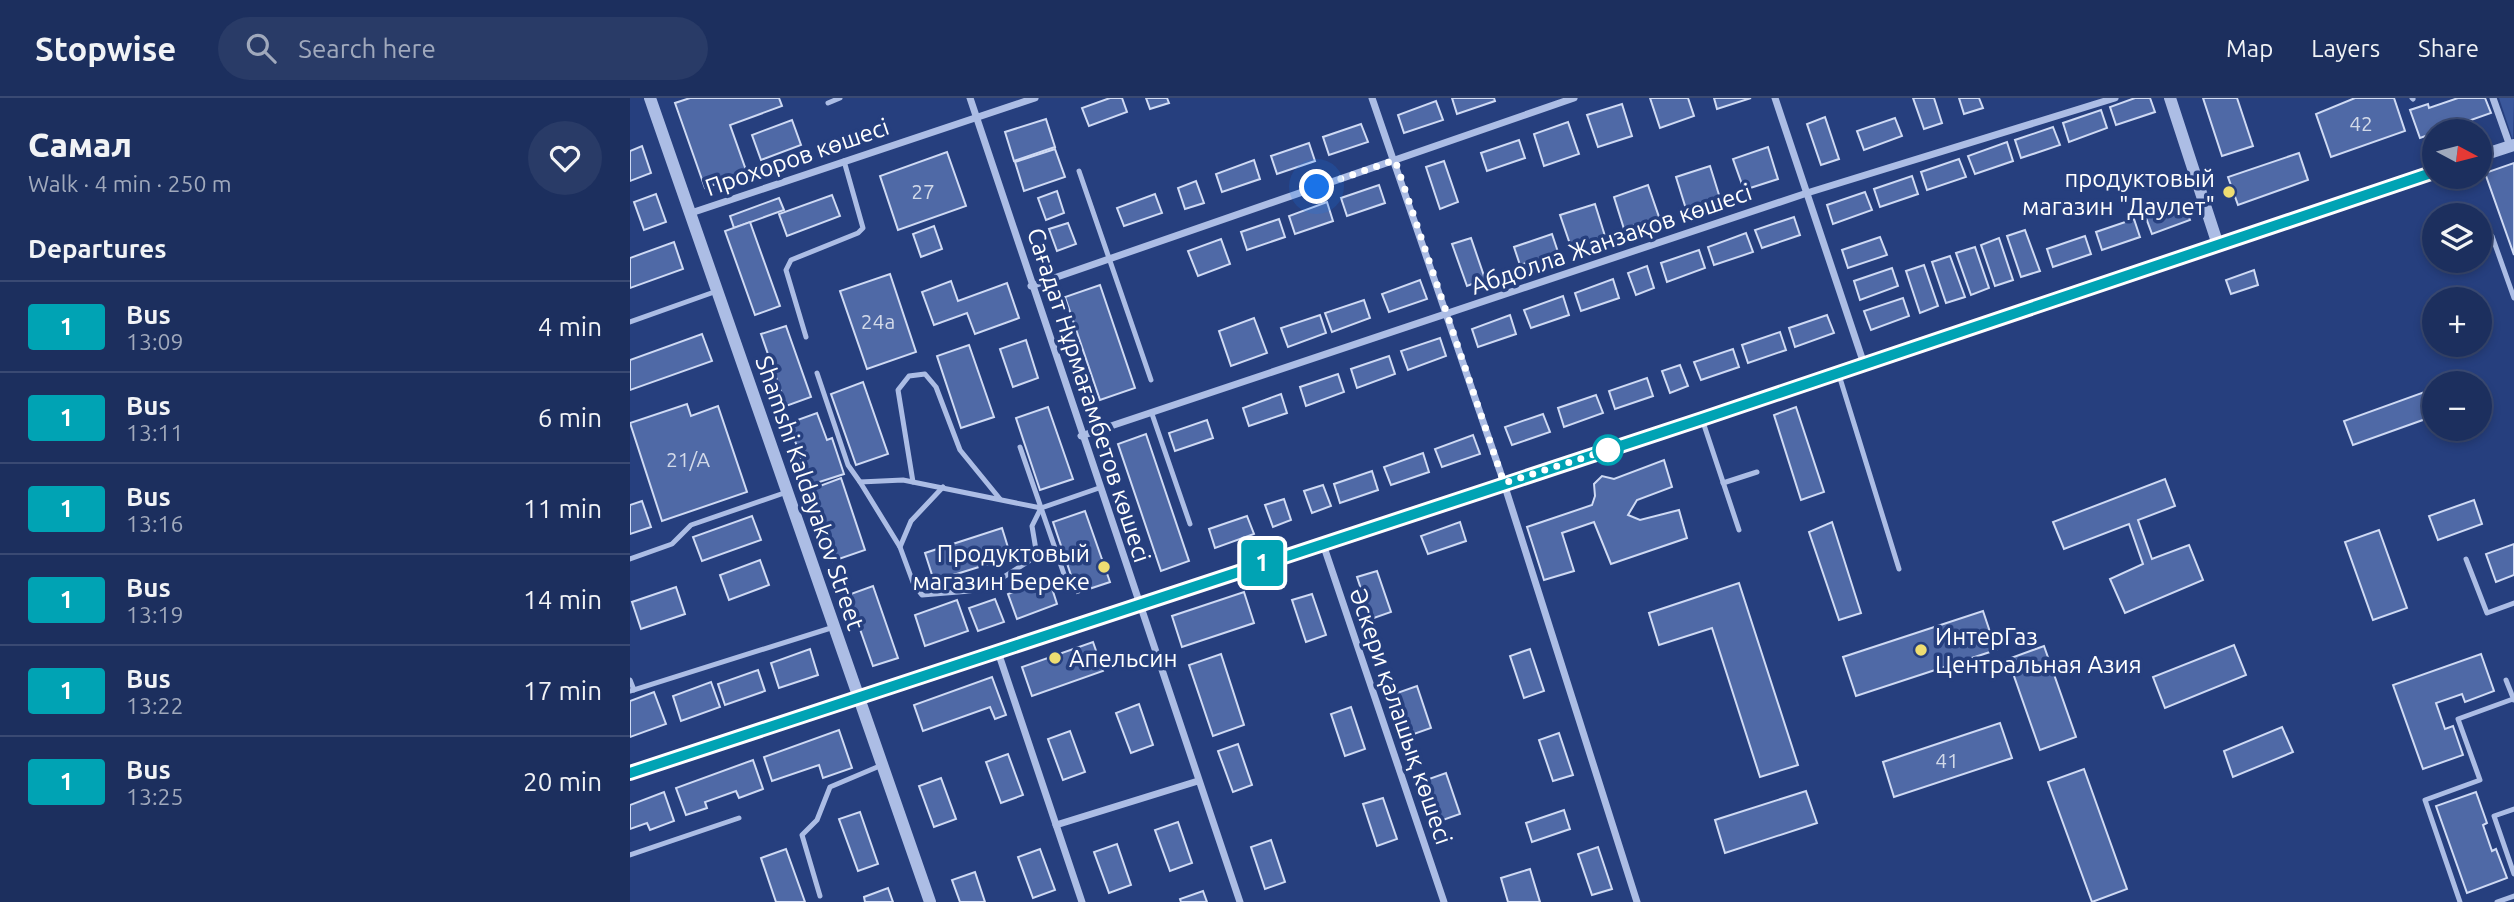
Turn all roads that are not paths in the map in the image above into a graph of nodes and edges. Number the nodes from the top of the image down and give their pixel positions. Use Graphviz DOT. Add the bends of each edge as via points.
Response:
graph roads {
  1 [pos="650,98"];
  2 [pos="840,98"];
  3 [pos="970,98"];
  4 [pos="1035,98"];
  5 [pos="1372,98"];
  6 [pos="1574,98"];
  7 [pos="1775,98"];
  8 [pos="2115,98"];
  9 [pos="2170,98"];
  10 [pos="2493,98"];
  11 [pos="828,103"];
  12 [pos="978,117"];
  13 [pos="2512,146"];
  14 [pos="2492,152"];
  15 [pos="1395,160"];
  16 [pos="844,161"];
  17 [pos="1079,171"];
  18 [pos="2422,176"];
  19 [pos="1807,193"];
  20 [pos="691,213"];
  21 [pos="2492,236"];
  22 [pos="2218,245"];
  23 [pos="1111,259"];
  24 [pos="1031,286"];
  25 [pos="717,291"];
  26 [pos="2514,298"];
  27 [pos="1448,314"];
  28 [pos="630,322"];
  29 [pos="806,337"];
  30 [pos="1864,364"];
  31 [pos="1839,372"];
  32 [pos="817,373"];
  33 [pos="1151,380"];
  34 [pos="1152,414"];
  35 [pos="1702,419"];
  36 [pos="1082,436"];
  37 [pos="1020,447"];
  38 [pos="1757,472"];
  39 [pos="860,482"];
  40 [pos="913,482"];
  41 [pos="1723,482"];
  42 [pos="1504,483"];
  43 [pos="943,487"];
  44 [pos="1099,488"];
  45 [pos="787,492"];
  46 [pos="1000,499"];
  47 [pos="1041,508"];
  48 [pos="1190,524"];
  49 [pos="1739,530"];
  50 [pos="1322,543"];
  51 [pos="900,547"];
  52 [pos="630,559"];
  53 [pos="2466,559"];
  54 [pos="1899,569"];
  55 [pos="1066,580"];
  56 [pos="994,583"];
  57 [pos="970,592"];
  58 [pos="2514,603"];
  59 [pos="1138,604"];
  60 [pos="834,627"];
  61 [pos="998,652"];
  62 [pos="630,680"];
  63 [pos="2506,680"];
  64 [pos="632,691"];
  65 [pos="859,698"];
  66 [pos="2514,700"];
  67 [pos="882,765"];
  68 [pos="630,773"];
  69 [pos="1198,781"];
  70 [pos="2514,810"];
  71 [pos="740,818"];
  72 [pos="1056,825"];
  73 [pos="630,855"];
  74 [pos="2514,874"];
  75 [pos="820,895"];
  76 [pos="2514,896"];
  77 [pos="930,902"];
  78 [pos="1082,902"];
  79 [pos="1240,902"];
  80 [pos="1444,902"];
  81 [pos="1637,902"];
  82 [pos="2460,902"];
  83 [pos="2497,902"];
  1 -- 20 [label="street, Shamshi Kaldayakov Street"];
  2 -- 11 [label="lane"];
  3 -- 12 [label="street, Сағадат Нұрмағамбетов көшесі"];
  4 -- 12 [label="street, Прохоров көшесі"];
  5 -- 15 [label="street"];
  6 -- 15 [label="street"];
  7 -- 19 [label="street"];
  8 -- 19 [label="street, Абдолла Жанзақов көшесі"];
  9 -- 22 [label="street"];
  10 -- 13 [label="street"];
  12 -- 16 [label="street, Прохоров көшесі"];
  12 -- 24 [label="street, Сағадат Нұрмағамбетов көшесі"];
  13 -- 14 [label="street"];
  15 -- 23 [label="street"];
  15 -- 27 [label="street"];
  16 -- 20 [label="street, Прохоров көшесі"];
  16 -- 29 [label="lane" via="863,228 791,260 786,270"];
  17 -- 23 [label="lane"];
  18 -- 22 [label="street"];
  19 -- 27 [label="street, Абдолла Жанзақов көшесі"];
  19 -- 30 [label="street"];
  20 -- 25 [label="street, Shamshi Kaldayakov Street"];
  21 -- 26 [label="lane"];
  22 -- 30 [label="street"];
  23 -- 24 [label="street"];
  23 -- 33 [label="lane"];
  24 -- 36 [label="street, Сағадат Нұрмағамбетов көшесі"];
  25 -- 28 [label="lane"];
  25 -- 45 [label="street, Shamshi Kaldayakov Street"];
  27 -- 34 [label="street, Абдолла Жанзақов көшесі"];
  27 -- 42 [label="street"];
  30 -- 31 [label="street"];
  31 -- 35 [label="street"];
  31 -- 54 [label="lane"];
  32 -- 39 [label="lane" via="848,465"];
  34 -- 36 [label="street, Абдолла Жанзақов көшесі"];
  34 -- 48 [label="lane"];
  35 -- 41 [label="lane"];
  35 -- 42 [label="street"];
  36 -- 44 [label="street, Сағадат Нұрмағамбетов көшесі"];
  37 -- 47 [label="lane"];
  38 -- 41 [label="lane"];
  39 -- 40 [label="lane"];
  39 -- 51 [label="lane"];
  40 -- 43 [label="lane"];
  40 -- 46 [label="lane" via="898,390 909,376 925,374 936,387 960,450"];
  41 -- 49 [label="lane"];
  42 -- 50 [label="street"];
  42 -- 81 [label="street"];
  43 -- 46 [label="lane"];
  43 -- 51 [label="lane" via="911,521"];
  44 -- 47 [label="lane"];
  44 -- 59 [label="street, Сағадат Нұрмағамбетов көшесі"];
  45 -- 52 [label="lane" via="691,526 672,544"];
  45 -- 60 [label="street, Shamshi Kaldayakov Street"];
  46 -- 47 [label="lane"];
  47 -- 55 [label="lane"];
  47 -- 56 [label="lane" via="1032,526 1037,556"];
  50 -- 59 [label="street"];
  50 -- 80 [label="street, Әскери қалашық көшесі"];
  51 -- 57 [label="lane" via="922,595"];
  53 -- 58 [label="lane" via="2487,613"];
  59 -- 61 [label="street"];
  59 -- 69 [label="street, Сағадат Нұрмағамбетов көшесі"];
  60 -- 64 [label="lane"];
  60 -- 65 [label="street, Shamshi Kaldayakov Street"];
  61 -- 65 [label="street"];
  61 -- 72 [label="street"];
  62 -- 64 [label="lane"];
  63 -- 66 [label="lane"];
  65 -- 67 [label="street, Shamshi Kaldayakov Street"];
  65 -- 68 [label="street"];
  66 -- 82 [label="lane" via="2458,719 2480,780 2425,800"];
  67 -- 75 [label="lane" via="830,787 817,820 802,835"];
  67 -- 77 [label="street, Shamshi Kaldayakov Street"];
  69 -- 72 [label="street"];
  69 -- 79 [label="street, Сағадат Нұрмағамбетов көшесі"];
  70 -- 74 [label="lane" via="2494,816"];
  71 -- 73 [label="lane"];
  72 -- 78 [label="street"];
  76 -- 83 [label="lane"];
}
